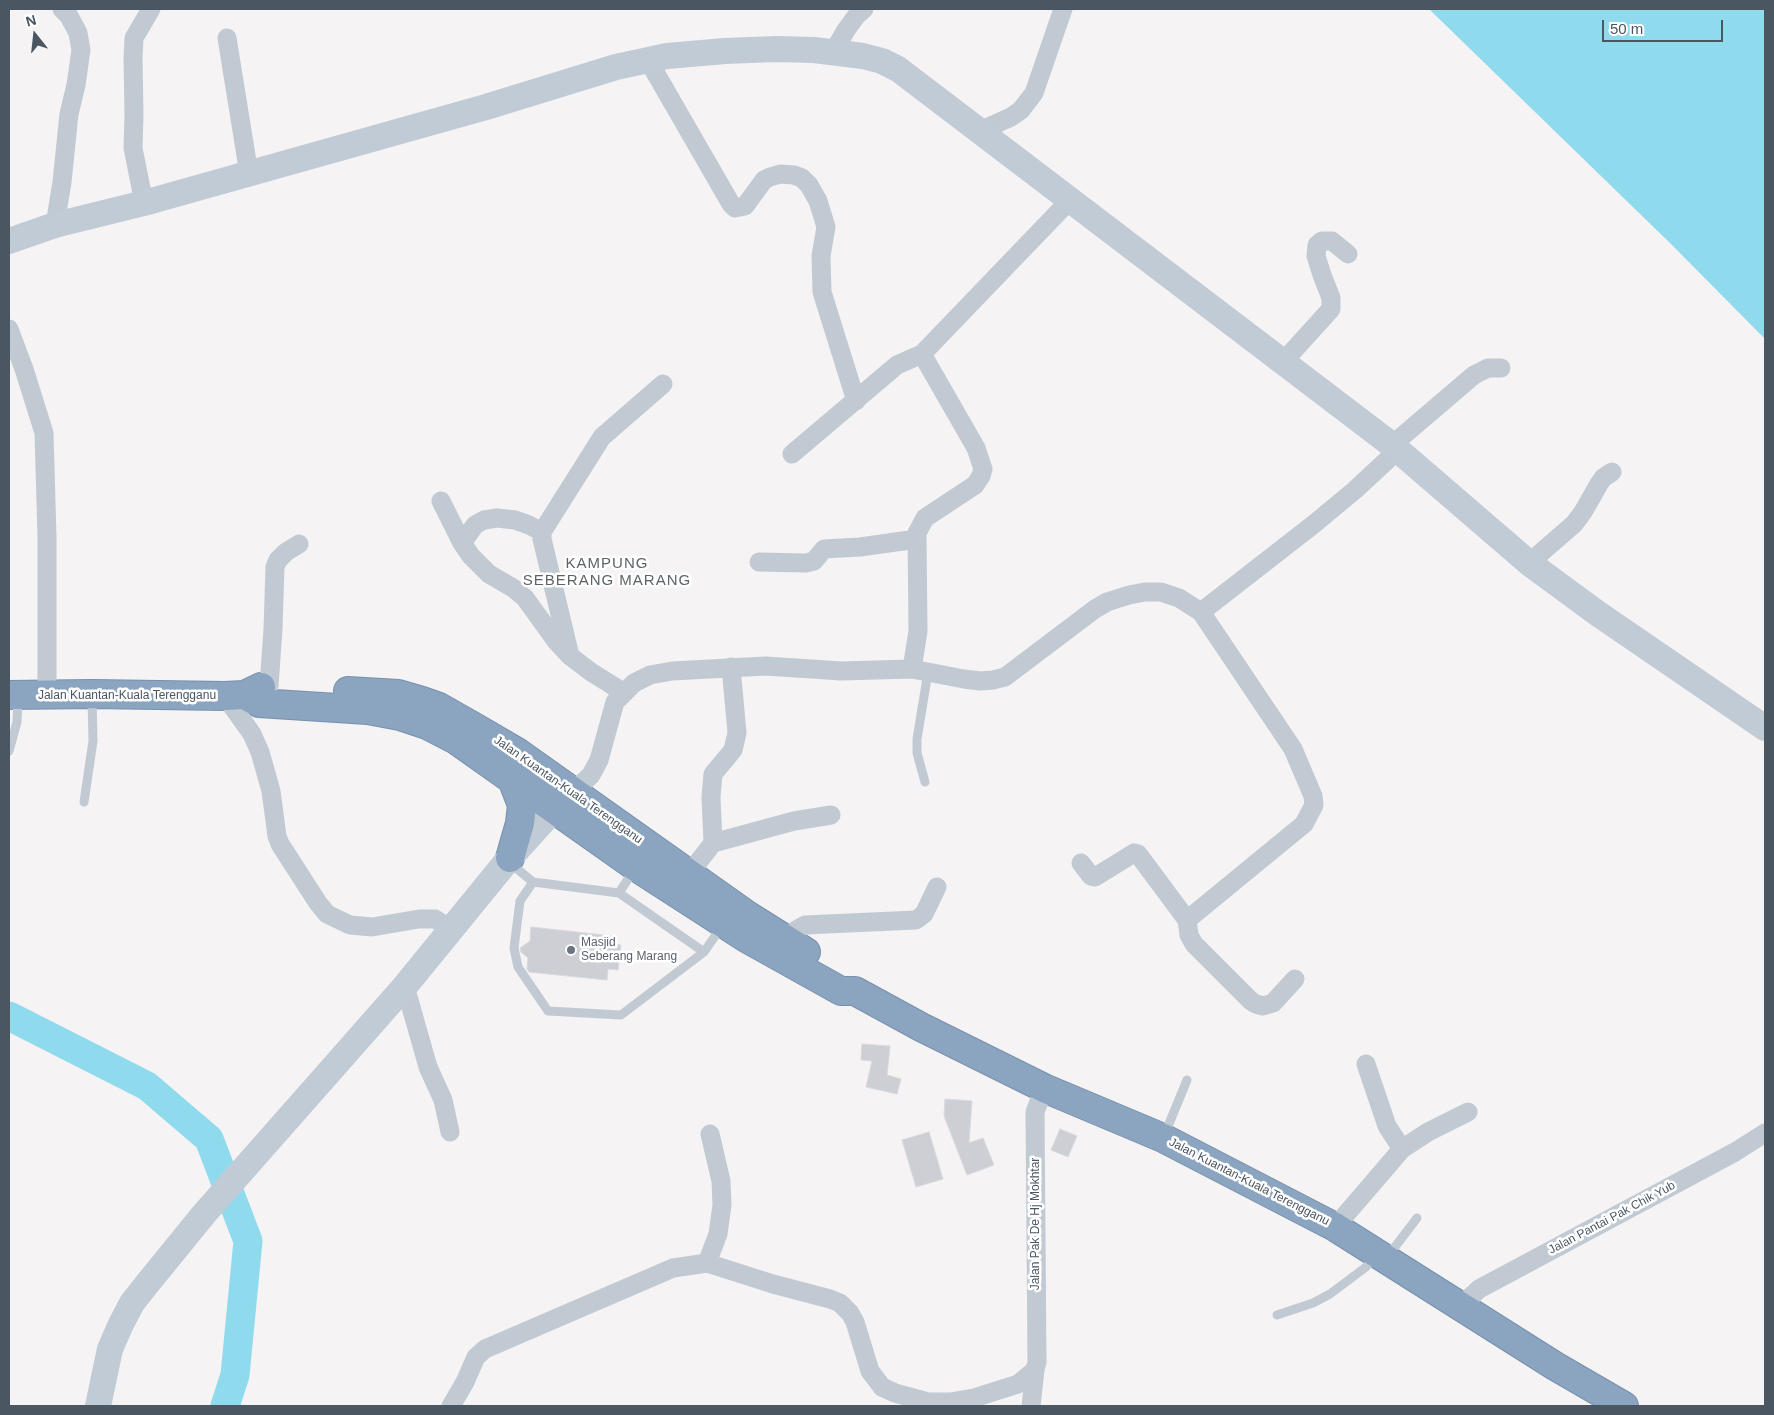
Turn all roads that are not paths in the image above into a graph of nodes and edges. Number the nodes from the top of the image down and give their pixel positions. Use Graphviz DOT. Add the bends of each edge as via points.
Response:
graph roads {
  1 [pos="62,9"];
  2 [pos="151,9"];
  3 [pos="864,9"];
  4 [pos="1063,9"];
  5 [pos="227,38"];
  6 [pos="834,51"];
  7 [pos="648,60"];
  8 [pos="1011,117"];
  9 [pos="980,131"];
  10 [pos="1001,146"];
  11 [pos="249,174"];
  12 [pos="1071,200"];
  13 [pos="144,203"];
  14 [pos="55,225"];
  15 [pos="9,241"];
  16 [pos="1348,254"];
  17 [pos="9,329"];
  18 [pos="922,354"];
  19 [pos="1283,362"];
  20 [pos="1502,368"];
  21 [pos="663,384"];
  22 [pos="856,401"];
  23 [pos="1395,448"];
  24 [pos="792,454"];
  25 [pos="1612,472"];
  26 [pos="441,502"];
  27 [pos="542,532"];
  28 [pos="917,539"];
  29 [pos="462,543"];
  30 [pos="299,544"];
  31 [pos="759,562"];
  32 [pos="1529,563"];
  33 [pos="1201,612"];
  34 [pos="570,656"];
  35 [pos="731,667"];
  36 [pos="920,670"];
  37 [pos="246,692"];
  38 [pos="623,692"];
  39 [pos="92,694"];
  40 [pos="14,695"];
  41 [pos="47,696"];
  42 [pos="1765,728"];
  43 [pos="9,751"];
  44 [pos="512,779"];
  45 [pos="925,782"];
  46 [pos="563,800"];
  47 [pos="84,802"];
  48 [pos="831,815"];
  49 [pos="713,843"];
  50 [pos="509,860"];
  51 [pos="1080,863"];
  52 [pos="636,867"];
  53 [pos="689,874"];
  54 [pos="533,882"];
  55 [pos="937,887"];
  56 [pos="619,893"];
  57 [pos="1187,920"];
  58 [pos="723,923"];
  59 [pos="450,929"];
  60 [pos="789,941"];
  61 [pos="704,952"];
  62 [pos="1295,979"];
  63 [pos="405,986"];
  64 [pos="855,991"];
  65 [pos="1366,1064"];
  66 [pos="1187,1080"];
  67 [pos="1044,1088"];
  68 [pos="1468,1112"];
  69 [pos="450,1132"];
  70 [pos="1765,1133"];
  71 [pos="710,1134"];
  72 [pos="1163,1138"];
  73 [pos="1402,1150"];
  74 [pos="1417,1218"];
  75 [pos="1335,1226"];
  76 [pos="1382,1255"];
  77 [pos="707,1263"];
  78 [pos="1461,1306"];
  79 [pos="1277,1316"];
  80 [pos="1036,1366"];
  81 [pos="98,1406"];
  82 [pos="451,1406"];
  83 [pos="1031,1406"];
  84 [pos="1624,1406"];
  1 -- 14 [label="street" via="78,33 81,50"];
  2 -- 13 [label="street" via="134,38 132,58 133,148"];
  3 -- 6 [label="street"];
  4 -- 8 [label="street" via="1034,93"];
  5 -- 11 [label="street"];
  6 -- 7 [label="street" via="725,50"];
  6 -- 9 [label="street" via="882,61 898,69"];
  7 -- 11 [label="street"];
  7 -- 22 [label="street" via="735,208 745,206 764,180 770,177 794,175 809,185 826,227 820,256 822,292"];
  8 -- 9 [label="street"];
  8 -- 10 [label="street"];
  9 -- 10 [label="street"];
  10 -- 12 [label="street"];
  11 -- 13 [label="street"];
  12 -- 18 [label="street"];
  12 -- 19 [label="street"];
  13 -- 14 [label="street"];
  14 -- 15 [label="street"];
  16 -- 19 [label="street" via="1332,241 1322,240 1317,245 1316,256 1331,298 1331,309"];
  17 -- 41 [label="street" via="44,433"];
  18 -- 22 [label="street" via="897,365"];
  18 -- 28 [label="street" via="976,448 983,469 975,485 926,518 920,525"];
  19 -- 23 [label="street"];
  20 -- 23 [label="street" via="1488,368 1474,374"];
  21 -- 27 [label="street" via="602,438"];
  22 -- 24 [label="street"];
  23 -- 32 [label="street"];
  23 -- 33 [label="street" via="1341,501"];
  25 -- 32 [label="street" via="1603,478 1574,524"];
  26 -- 29 [label="street"];
  27 -- 29 [label="street" via="515,520 497,518 475,525"];
  27 -- 34 [label="street"];
  28 -- 31 [label="street" via="860,548 824,549 814,561 806,563"];
  28 -- 36 [label="street"];
  29 -- 34 [label="street" via="481,566 525,598"];
  30 -- 37 [label="street" via="286,552 275,567 273,629"];
  32 -- 42 [label="street"];
  33 -- 36 [label="street" via="1179,598 1160,592 1129,595 1095,609 1000,679 980,681"];
  33 -- 57 [label="street" via="1294,749 1311,786 1314,805 1304,824"];
  34 -- 38 [label="street"];
  35 -- 36 [label="street"];
  35 -- 38 [label="street" via="672,671 650,676"];
  35 -- 49 [label="street" via="737,733 733,750 713,774"];
  36 -- 45 [label="lane" via="917,739"];
  37 -- 39 [label="highway, Jalan Kuantan-Kuala Terengganu"];
  37 -- 44 [label="highway, Jalan Kuantan-Kuala Terengganu" via="258,703 368,710 400,716 456,740"];
  37 -- 46 [label="highway, Jalan Kuantan-Kuala Terengganu" via="398,694 422,701 439,707 517,752"];
  37 -- 59 [label="street" via="252,734 271,791 276,836 327,914 350,925 372,926 435,919"];
  38 -- 46 [label="street" via="610,714 599,760 591,775"];
  39 -- 41 [label="highway, Jalan Kuantan-Kuala Terengganu"];
  39 -- 47 [label="lane" via="92,741"];
  40 -- 41 [label="highway, Jalan Kuantan-Kuala Terengganu"];
  40 -- 43 [label="lane" via="17,722"];
  44 -- 46 [label="highway, Jalan Kuantan-Kuala Terengganu"];
  44 -- 50 [label="highway" via="522,805"];
  46 -- 50 [label="street"];
  46 -- 52 [label="highway, Jalan Kuantan-Kuala Terengganu"];
  46 -- 53 [label="highway, Jalan Kuantan-Kuala Terengganu"];
  48 -- 49 [label="street" via="794,821"];
  49 -- 53 [label="street"];
  50 -- 54 [label="lane"];
  50 -- 59 [label="street"];
  51 -- 57 [label="street" via="1095,878 1134,853 1138,854"];
  52 -- 56 [label="lane"];
  52 -- 58 [label="highway, Jalan Kuantan-Kuala Terengganu"];
  53 -- 60 [label="highway, Jalan Kuantan-Kuala Terengganu"];
  54 -- 56 [label="lane"];
  54 -- 61 [label="lane" via="520,901 514,948 518,967 548,1011 622,1015"];
  55 -- 60 [label="street" via="924,914 916,920 806,925 796,930"];
  56 -- 61 [label="lane"];
  57 -- 62 [label="street" via="1194,944 1256,1004 1273,1004"];
  58 -- 61 [label="lane"];
  58 -- 64 [label="highway, Jalan Kuantan-Kuala Terengganu" via="841,991"];
  59 -- 63 [label="street"];
  60 -- 64 [label="highway, Jalan Kuantan-Kuala Terengganu" via="850,980"];
  63 -- 69 [label="street" via="428,1066 443,1100"];
  63 -- 81 [label="street" via="204,1214 132,1303 110,1350"];
  64 -- 67 [label="highway, Jalan Kuantan-Kuala Terengganu"];
  65 -- 73 [label="street" via="1387,1126"];
  66 -- 72 [label="lane"];
  67 -- 72 [label="highway, Jalan Kuantan-Kuala Terengganu"];
  67 -- 80 [label="street, Jalan Pak De Hj Mokhtar" via="1035,1112"];
  68 -- 73 [label="street" via="1428,1132"];
  70 -- 78 [label="street, Jalan Pantai Pak Chik Yub" via="1479,1289"];
  71 -- 77 [label="street" via="721,1181 722,1205 718,1234"];
  72 -- 75 [label="highway, Jalan Kuantan-Kuala Terengganu"];
  73 -- 75 [label="street"];
  74 -- 76 [label="lane"];
  75 -- 76 [label="highway, Jalan Kuantan-Kuala Terengganu"];
  76 -- 78 [label="highway, Jalan Kuantan-Kuala Terengganu"];
  76 -- 79 [label="lane" via="1330,1294"];
  77 -- 80 [label="street" via="840,1303 850,1313 876,1380 909,1398 950,1402 974,1398 1018,1384"];
  77 -- 82 [label="street" via="673,1268 485,1349 476,1358"];
  78 -- 84 [label="highway, Jalan Kuantan-Kuala Terengganu"];
  80 -- 83 [label="street, Jalan Pak De Hj Mokhtar"];
}
